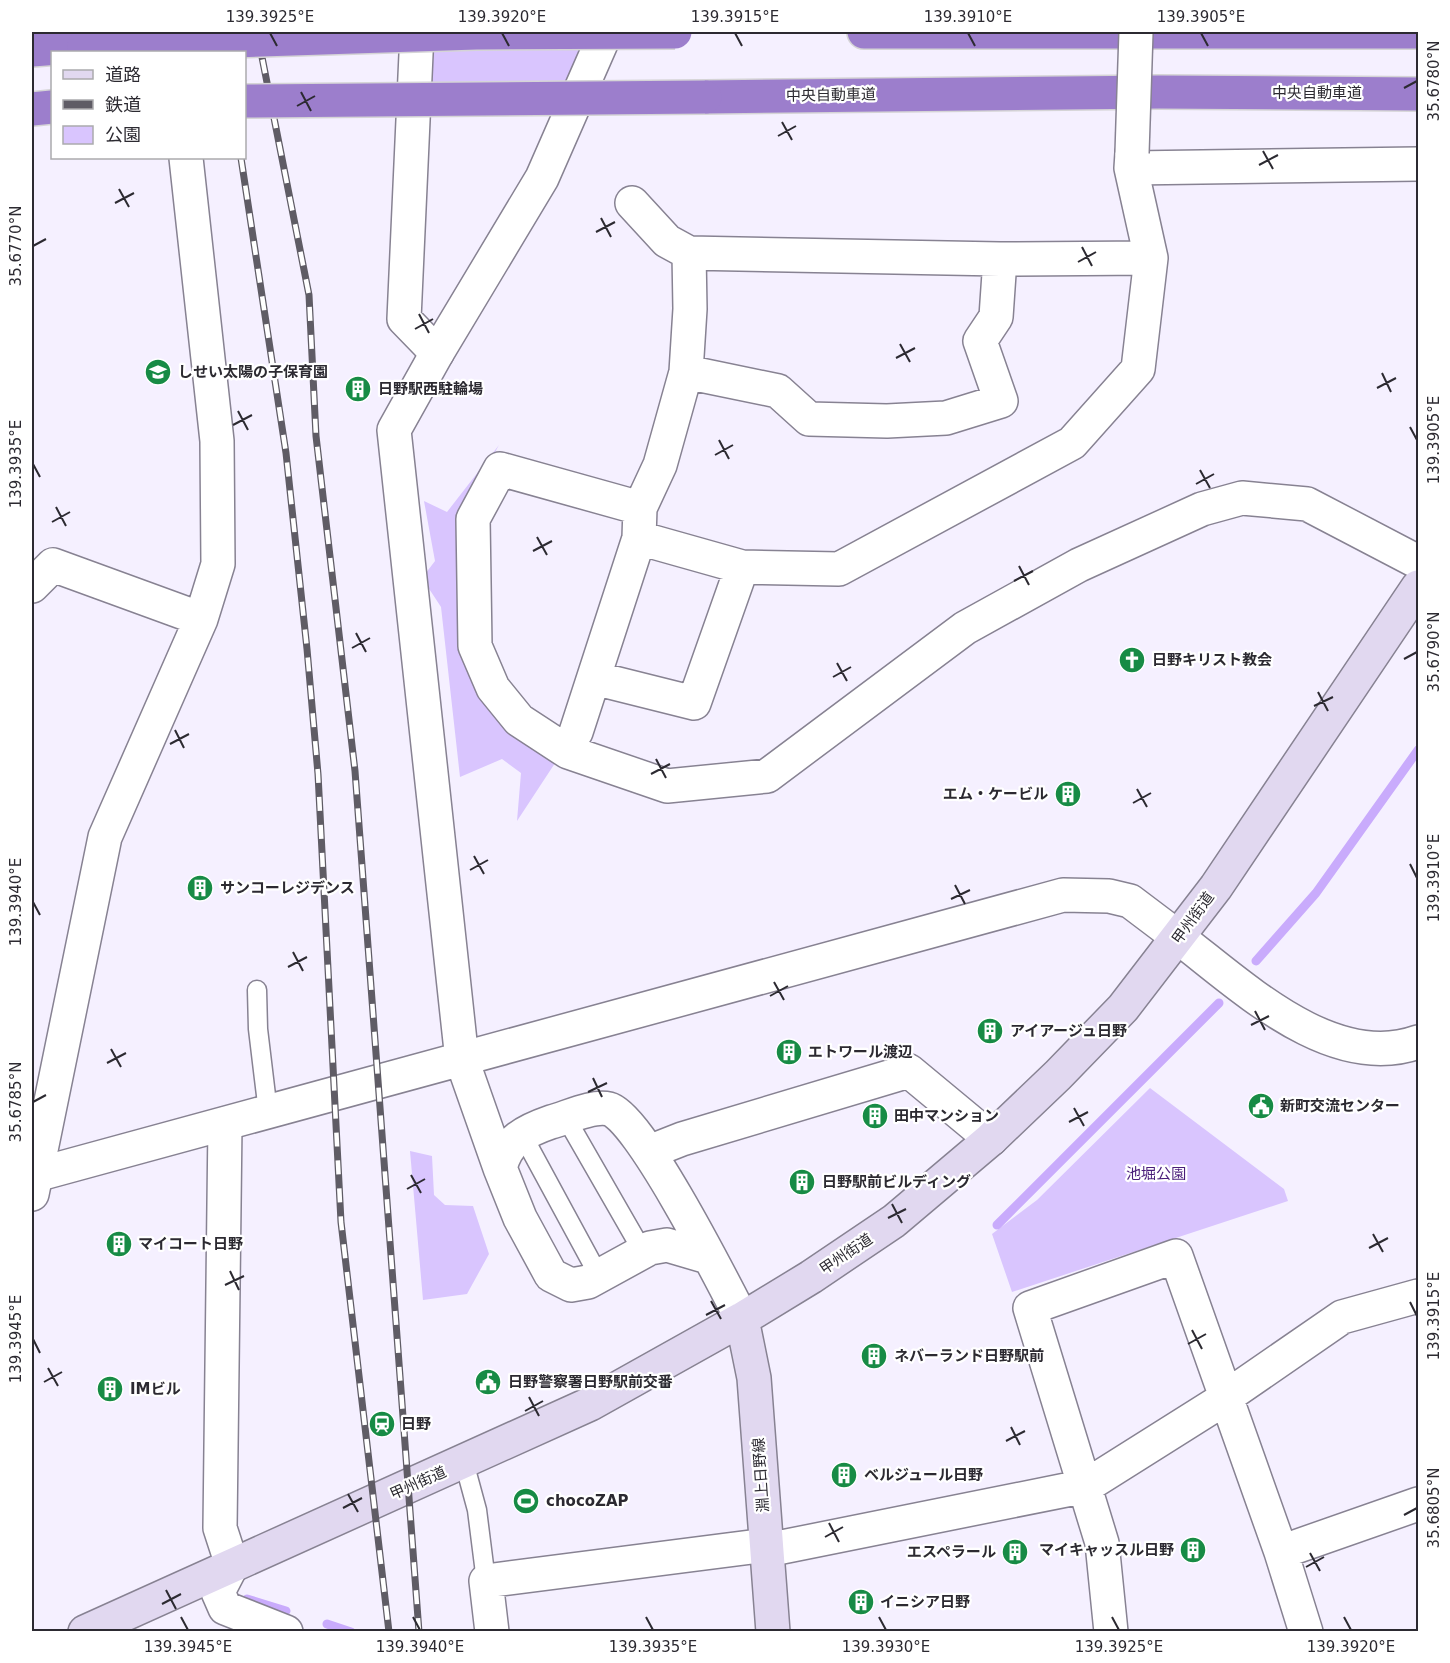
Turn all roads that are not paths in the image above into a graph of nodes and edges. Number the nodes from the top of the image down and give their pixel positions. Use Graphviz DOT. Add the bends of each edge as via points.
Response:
graph roads {
  1 [pos="165,32"];
  2 [pos="417,32"];
  3 [pos="606,32"];
  4 [pos="675,32"];
  5 [pos="864,32"];
  6 [pos="1136,32"];
  7 [pos="1419,32"];
  8 [pos="32,50"];
  9 [pos="169,51"];
  10 [pos="1419,94"];
  11 [pos="246,101"];
  12 [pos="51,107"];
  13 [pos="32,108"];
  14 [pos="186,159"];
  15 [pos="1132,160"];
  16 [pos="1419,164"];
  17 [pos="632,203"];
  18 [pos="689,253"];
  19 [pos="1151,258"];
  20 [pos="1000,259"];
  21 [pos="437,352"];
  22 [pos="686,372"];
  23 [pos="640,523"];
  24 [pos="1419,562"];
  25 [pos="742,567"];
  26 [pos="32,586"];
  27 [pos="1419,587"];
  28 [pos="201,619"];
  29 [pos="594,678"];
  30 [pos="576,732"];
  31 [pos="1179,938"];
  32 [pos="257,990"];
  33 [pos="1419,1042"];
  34 [pos="462,1060"];
  35 [pos="479,1108"];
  36 [pos="268,1112"];
  37 [pos="566,1118"];
  38 [pos="225,1124"];
  39 [pos="39,1126"];
  40 [pos="526,1132"];
  41 [pos="991,1139"];
  42 [pos="649,1152"];
  43 [pos="500,1168"];
  44 [pos="665,1180"];
  45 [pos="33,1182"];
  46 [pos="647,1250"];
  47 [pos="708,1257"];
  48 [pos="599,1276"];
  49 [pos="1419,1296"];
  50 [pos="742,1319"];
  51 [pos="1224,1398"];
  52 [pos="464,1462"];
  53 [pos="1086,1486"];
  54 [pos="1419,1504"];
  55 [pos="767,1548"];
  56 [pos="1281,1552"];
  57 [pos="232,1565"];
  58 [pos="486,1581"];
  59 [pos="85,1632"];
  60 [pos="286,1632"];
  61 [pos="492,1632"];
  62 [pos="773,1632"];
  63 [pos="1112,1632"];
  64 [pos="1306,1632"];
  1 -- 9 [label="street"];
  2 -- 21 [label="street" via="404,319"];
  3 -- 21 [label="street" via="542,178"];
  4 -- 8 [label="highway, bridge" via="476,33"];
  5 -- 7 [label="highway"];
  6 -- 15 [label="street, bridge"];
  10 -- 11 [label="highway, 中央自動車道, bridge" via="1159,92"];
  12 -- 13 [label="highway"];
  14 -- 28 [label="street" via="217,441 218,564"];
  15 -- 16 [label="street"];
  15 -- 19 [label="street"];
  17 -- 18 [label="street" via="667,241"];
  18 -- 20 [label="street"];
  18 -- 22 [label="street"];
  19 -- 20 [label="street"];
  19 -- 25 [label="street" via="1138,369 1072,443 839,569"];
  20 -- 22 [label="street" via="996,317 980,341 1001,400 946,418 808,419 778,392"];
  21 -- 34 [label="street" via="394,430"];
  22 -- 23 [label="street"];
  23 -- 24 [label="street" via="500,469 473,519 475,646 493,688 519,720 568,752 667,786 767,776 965,628 1079,565 1202,509 1242,498 1307,504"];
  23 -- 25 [label="street"];
  23 -- 29 [label="street"];
  25 -- 29 [label="street" via="694,703"];
  26 -- 28 [label="street" via="52,565"];
  27 -- 31 [label="main road, 甲州街道"];
  28 -- 39 [label="street" via="105,837"];
  29 -- 30 [label="street"];
  31 -- 33 [label="street" via="1259,999 1312,1033 1346,1045 1382,1048"];
  31 -- 34 [label="street" via="1130,902 1109,896 1063,895"];
  31 -- 41 [label="main road, 甲州街道" via="1123,1008"];
  32 -- 36 [label="lane"];
  34 -- 35 [label="street"];
  34 -- 36 [label="street"];
  35 -- 40 [label="street" via="491,1118"];
  35 -- 43 [label="street"];
  36 -- 38 [label="street"];
  37 -- 40 [label="street"];
  37 -- 42 [label="street" via="608,1109 621,1116"];
  37 -- 46 [label="lane"];
  38 -- 45 [label="street"];
  38 -- 57 [label="street" via="220,1528"];
  39 -- 45 [label="street"];
  40 -- 43 [label="street" via="512,1142"];
  40 -- 48 [label="lane"];
  41 -- 42 [label="street" via="909,1071"];
  41 -- 50 [label="main road, 甲州街道" via="894,1221"];
  42 -- 44 [label="street"];
  43 -- 48 [label="street" via="520,1218 552,1275 571,1285"];
  44 -- 46 [label="street" via="663,1203"];
  44 -- 47 [label="street"];
  46 -- 47 [label="street" via="667,1245"];
  46 -- 48 [label="street"];
  47 -- 50 [label="street"];
  49 -- 51 [label="street" via="1342,1317"];
  50 -- 52 [label="main road, 甲州街道" via="590,1404"];
  50 -- 55 [label="main road, 淵上日野線" via="754,1378"];
  51 -- 53 [label="street"];
  51 -- 53 [label="street" via="1176,1256 1030,1308"];
  51 -- 56 [label="street"];
  52 -- 57 [label="main road, 甲州街道"];
  52 -- 58 [label="lane" via="477,1510"];
  53 -- 55 [label="street"];
  53 -- 63 [label="street" via="1102,1543"];
  54 -- 56 [label="street"];
  55 -- 58 [label="street"];
  55 -- 62 [label="main road, 淵上日野線"];
  56 -- 64 [label="street"];
  57 -- 59 [label="main road, 甲州街道"];
  57 -- 60 [label="street" via="218,1592 225,1608"];
  58 -- 61 [label="street"];
}
